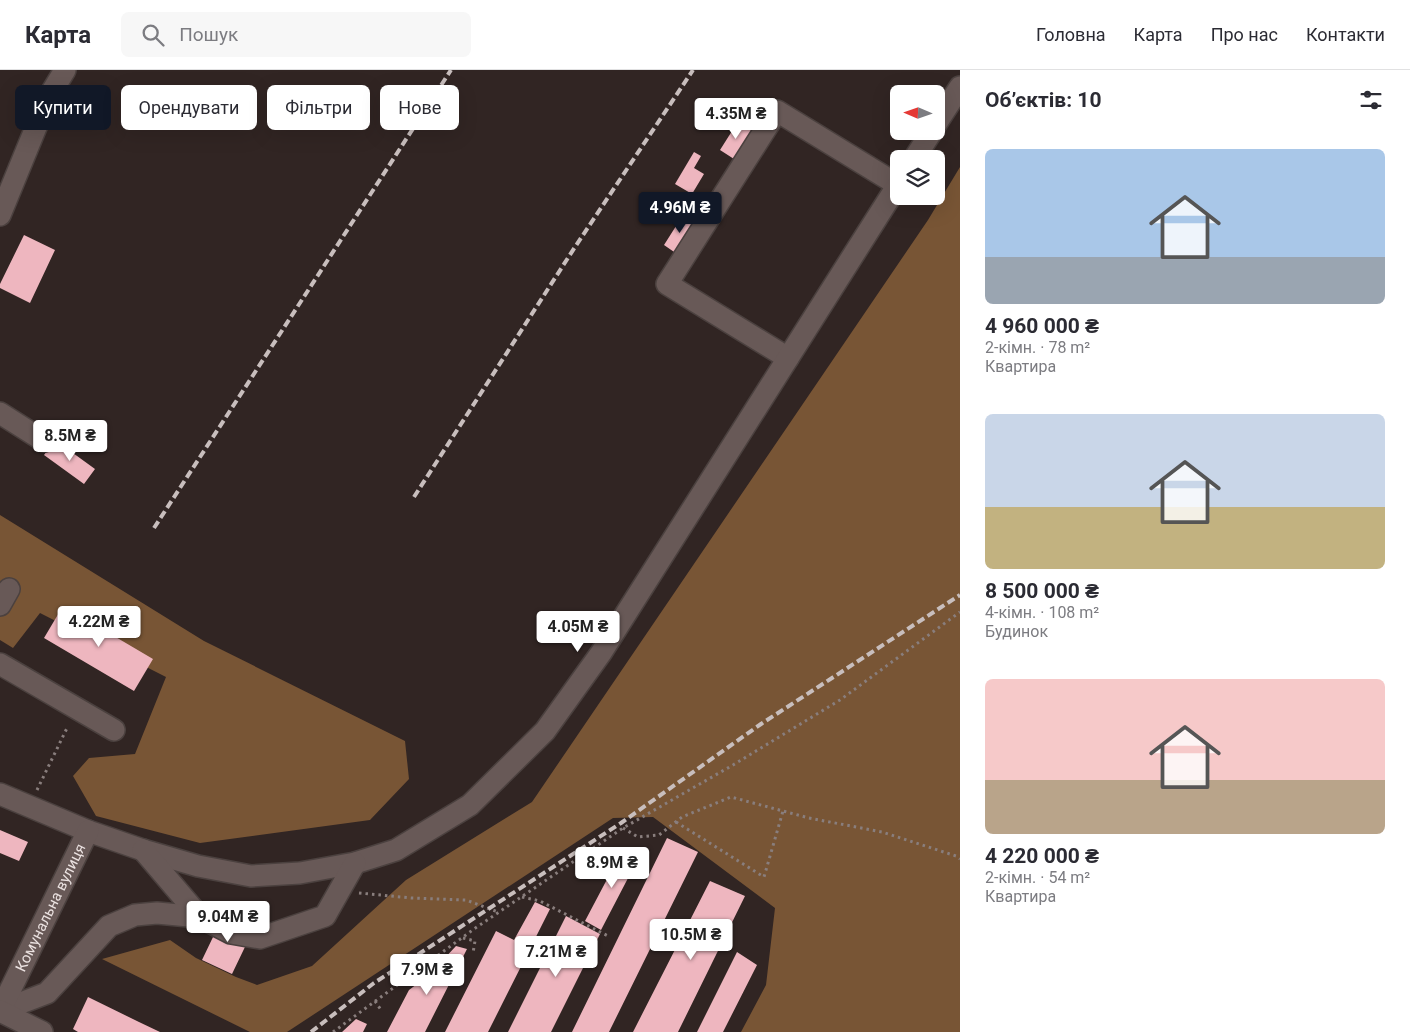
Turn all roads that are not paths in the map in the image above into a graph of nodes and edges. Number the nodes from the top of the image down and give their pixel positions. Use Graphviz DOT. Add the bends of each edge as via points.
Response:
graph roads {
  1 [pos="65,70"];
  2 [pos="960,87"];
  3 [pos="945,110"];
  4 [pos="890,179"];
  5 [pos="890,197"];
  6 [pos="0,215"];
  7 [pos="788,358"];
  8 [pos="0,413"];
  9 [pos="44,441"];
  10 [pos="0,664"];
  11 [pos="114,730"];
  12 [pos="0,794"];
  13 [pos="88,831"];
  14 [pos="143,850"];
  15 [pos="355,863"];
  16 [pos="200,917"];
  17 [pos="0,1011"];
  18 [pos="42,1032"];
  1 -- 6 [label="street" via="48,98"];
  2 -- 3 [label="street"];
  4 -- 7 [label="street" via="777,111 667,284"];
  5 -- 7 [label="street"];
  7 -- 15 [label="street" via="601,653 544,731 470,805 396,850"];
  8 -- 9 [label="street"];
  10 -- 11 [label="street"];
  12 -- 13 [label="street"];
  13 -- 14 [label="street"];
  13 -- 17 [label="street, Комунальна вулиця"];
  14 -- 15 [label="street" via="198,866 251,876 300,873"];
  14 -- 16 [label="street"];
  15 -- 16 [label="street" via="325,916 260,938 231,933"];
  16 -- 17 [label="street" via="157,913 135,915 110,926 47,993"];
  17 -- 18 [label="street"];
}
